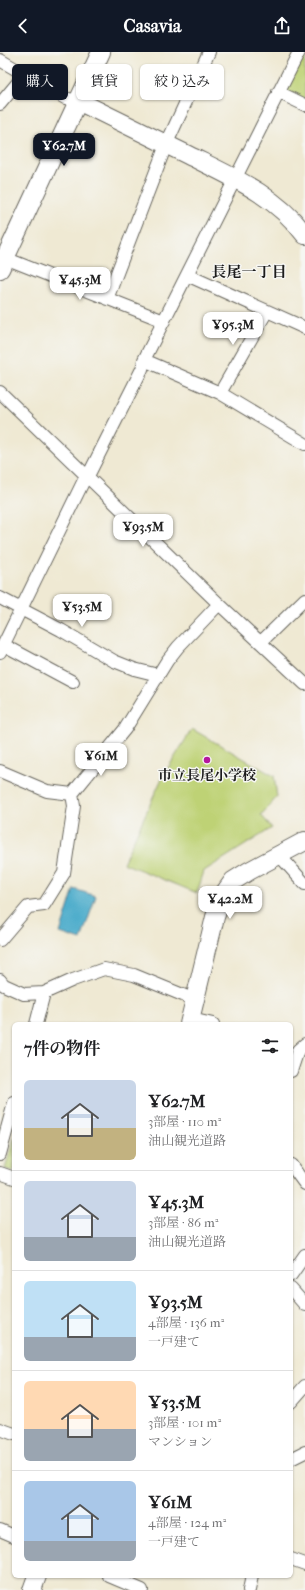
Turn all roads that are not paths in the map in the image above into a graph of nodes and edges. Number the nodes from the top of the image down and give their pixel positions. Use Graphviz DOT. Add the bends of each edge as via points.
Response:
graph roads {
  1 [pos="101,52"];
  2 [pos="209,52"];
  3 [pos="299,52"];
  4 [pos="0,60"];
  5 [pos="12,67"];
  6 [pos="12,89"];
  7 [pos="278,92"];
  8 [pos="68,99"];
  9 [pos="78,101"];
  10 [pos="0,104"];
  11 [pos="305,105"];
  12 [pos="166,144"];
  13 [pos="235,178"];
  14 [pos="305,235"];
  15 [pos="2,264"];
  16 [pos="187,274"];
  17 [pos="107,299"];
  18 [pos="267,311"];
  19 [pos="164,321"];
  20 [pos="305,328"];
  21 [pos="144,360"];
  22 [pos="0,392"];
  23 [pos="220,393"];
  24 [pos="305,444"];
  25 [pos="86,476"];
  26 [pos="0,598"];
  27 [pos="305,599"];
  28 [pos="219,604"];
  29 [pos="21,610"];
  30 [pos="261,642"];
  31 [pos="2,648"];
  32 [pos="158,675"];
  33 [pos="73,682"];
  34 [pos="305,684"];
  35 [pos="0,771"];
  36 [pos="72,794"];
  37 [pos="305,841"];
  38 [pos="279,855"];
  39 [pos="305,884"];
  40 [pos="0,940"];
  41 [pos="0,980"];
  42 [pos="44,993"];
  43 [pos="195,1000"];
  44 [pos="190,1021"];
  45 [pos="37,1022"];
  46 [pos="305,1044"];
  47 [pos="293,1061"];
  48 [pos="12,1110"];
  49 [pos="0,1154"];
  50 [pos="293,1168"];
  51 [pos="0,1173"];
  52 [pos="12,1177"];
  53 [pos="305,1184"];
  54 [pos="305,1255"];
  55 [pos="293,1272"];
  56 [pos="293,1290"];
  57 [pos="305,1305"];
  58 [pos="305,1386"];
  59 [pos="293,1400"];
  60 [pos="0,1429"];
  61 [pos="12,1433"];
  62 [pos="305,1452"];
  63 [pos="293,1458"];
  64 [pos="0,1530"];
  65 [pos="12,1535"];
  66 [pos="293,1560"];
  67 [pos="305,1564"];
  68 [pos="36,1578"];
  69 [pos="114,1578"];
  70 [pos="252,1578"];
  71 [pos="32,1590"];
  72 [pos="142,1590"];
  73 [pos="249,1590"];
  1 -- 9 [label="street"];
  2 -- 12 [label="street"];
  3 -- 7 [label="street"];
  4 -- 5 [label="street"];
  6 -- 10 [label="street"];
  7 -- 11 [label="street"];
  7 -- 13 [label="street"];
  8 -- 9 [label="street"];
  9 -- 12 [label="street"];
  9 -- 15 [label="street"];
  12 -- 13 [label="street"];
  12 -- 17 [label="street"];
  13 -- 14 [label="street" via="273,201 295,221"];
  13 -- 16 [label="street"];
  15 -- 17 [label="street"];
  16 -- 18 [label="street"];
  16 -- 19 [label="street"];
  17 -- 19 [label="street"];
  18 -- 20 [label="street"];
  18 -- 23 [label="street"];
  19 -- 21 [label="street"];
  21 -- 23 [label="street"];
  21 -- 25 [label="street" via="142,369"];
  22 -- 25 [label="street"];
  23 -- 24 [label="street"];
  25 -- 28 [label="street"];
  25 -- 29 [label="street"];
  26 -- 29 [label="street"];
  27 -- 30 [label="street"];
  28 -- 30 [label="street"];
  28 -- 32 [label="street" via="178,647"];
  29 -- 31 [label="street"];
  29 -- 32 [label="street" via="114,661"];
  30 -- 34 [label="street"];
  31 -- 33 [label="street"];
  32 -- 36 [label="street" via="125,729"];
  35 -- 36 [label="street" via="47,791"];
  36 -- 40 [label="street" via="74,806 64,873 44,905 28,907"];
  37 -- 38 [label="street"];
  38 -- 39 [label="street"];
  38 -- 43 [label="street" via="233,881 223,895 215,917"];
  41 -- 42 [label="street" via="24,994"];
  42 -- 43 [label="street" via="104,970 134,975"];
  42 -- 45 [label="street"];
  43 -- 44 [label="street"];
  46 -- 47 [label="street" via="298,1050"];
  48 -- 49 [label="street"];
  50 -- 53 [label="street"];
  51 -- 52 [label="street"];
  54 -- 55 [label="street"];
  56 -- 57 [label="street"];
  58 -- 59 [label="street"];
  60 -- 61 [label="street"];
  62 -- 63 [label="street"];
  64 -- 65 [label="street"];
  66 -- 67 [label="street"];
  68 -- 71 [label="street"];
  69 -- 72 [label="street"];
  70 -- 73 [label="street"];
}
